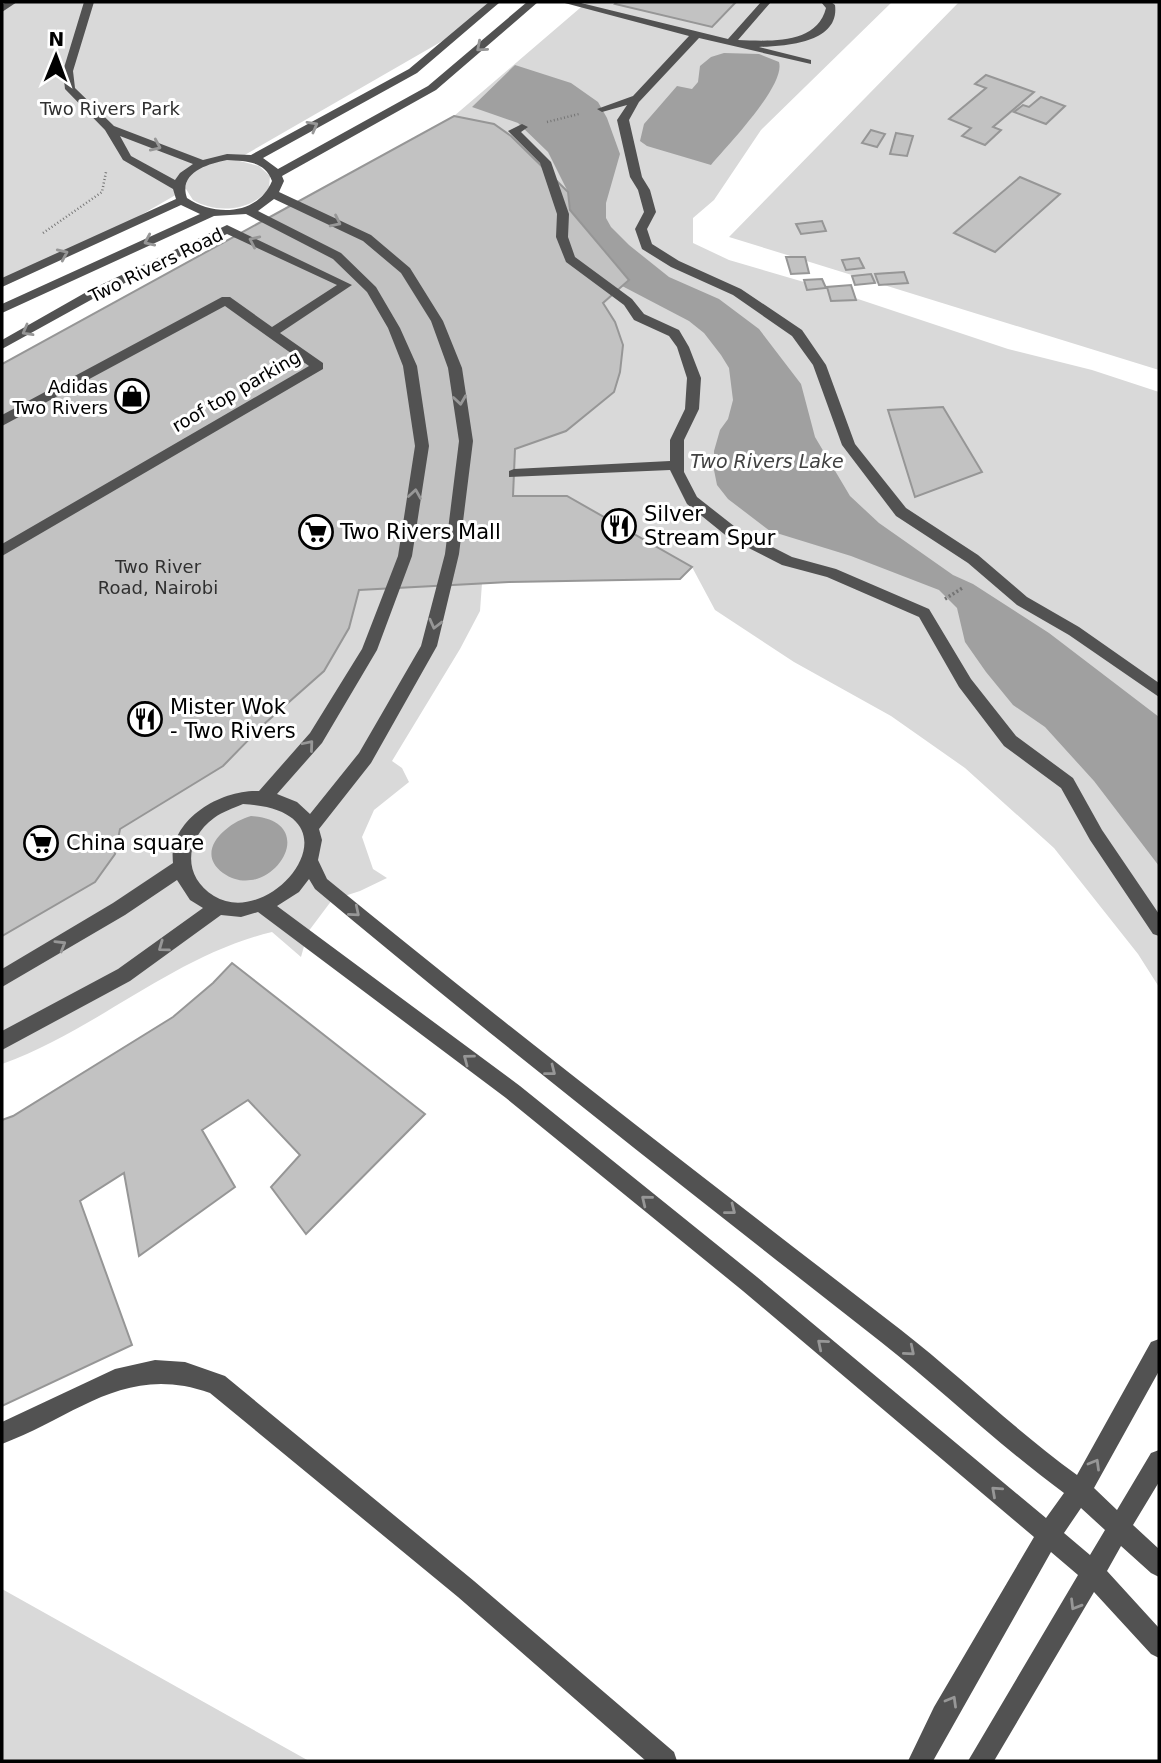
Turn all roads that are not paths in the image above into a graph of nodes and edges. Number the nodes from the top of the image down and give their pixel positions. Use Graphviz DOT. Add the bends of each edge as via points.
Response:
graph roads {
  1 [pos="12,2"];
  2 [pos="89,2"];
  3 [pos="495,2"];
  4 [pos="533,2"];
  5 [pos="566,2"];
  6 [pos="766,2"];
  7 [pos="826,2"];
  8 [pos="2,9"];
  9 [pos="696,35"];
  10 [pos="730,43"];
  11 [pos="807,62"];
  12 [pos="637,98"];
  13 [pos="602,109"];
  14 [pos="522,127"];
  15 [pos="110,128"];
  16 [pos="253,159"];
  17 [pos="201,163"];
  18 [pos="277,174"];
  19 [pos="180,194"];
  20 [pos="273,194"];
  21 [pos="247,210"];
  22 [pos="211,213"];
  23 [pos="2,283"];
  24 [pos="2,309"];
  25 [pos="271,333"];
  26 [pos="2,345"];
  27 [pos="2,421"];
  28 [pos="677,465"];
  29 [pos="514,474"];
  30 [pos="2,551"];
  31 [pos="1159,691"];
  32 [pos="264,797"];
  33 [pos="310,827"];
  34 [pos="310,863"];
  35 [pos="180,868"];
  36 [pos="262,905"];
  37 [pos="218,907"];
  38 [pos="1159,928"];
  39 [pos="2,979"];
  40 [pos="2,1041"];
  41 [pos="1159,1350"];
  42 [pos="2,1433"];
  43 [pos="1159,1461"];
  44 [pos="1080,1491"];
  45 [pos="1122,1528"];
  46 [pos="1047,1536"];
  47 [pos="1159,1565"];
  48 [pos="1094,1574"];
  49 [pos="1159,1646"];
  50 [pos="665,1761"];
  51 [pos="920,1761"];
  52 [pos="981,1761"];
  1 -- 8 [label="street"];
  2 -- 15 [label="street" via="68,81 70,89"];
  16 -- 3 [label="street, one-way" via="413,71"];
  4 -- 18 [label="street, one-way" via="432,89"];
  5 -- 9 [label="street"];
  6 -- 10 [label="street"];
  7 -- 10 [label="street" via="831,18 814,35 764,44"];
  9 -- 10 [label="street"];
  9 -- 12 [label="street"];
  10 -- 11 [label="street"];
  12 -- 13 [label="street"];
  12 -- 31 [label="street" via="623,120 636,177 650,212 641,229 646,246 737,292 797,333 819,365 849,445 901,512 988,571 1022,601"];
  14 -- 28 [label="street" via="514,131 545,162 570,259 628,302 639,317 674,334 683,347 694,378 692,409 677,440"];
  15 -- 17 [label="street, one-way"];
  15 -- 19 [label="street" via="127,158"];
  16 -- 17 [label="street" via="227,157"];
  16 -- 18 [label="street"];
  17 -- 19 [label="street" via="181,178"];
  18 -- 20 [label="street"];
  19 -- 22 [label="street" via="194,209"];
  23 -- 19 [label="street, one-way"];
  20 -- 21 [label="street"];
  20 -- 33 [label="street, one-way" via="366,238 406,271 437,321 455,368 466,441 452,554 429,646 365,758"];
  21 -- 22 [label="street"];
  32 -- 21 [label="street, one-way" via="316,738 369,650 405,556 422,446 410,366 372,290 337,256"];
  22 -- 24 [label="street, Two Rivers Road, one-way"];
  25 -- 26 [label="street, Two Rivers Road, one-way" via="346,285 228,229 94,293"];
  25 -- 27 [label="street, roof top parking" via="226,300"];
  25 -- 30 [label="street, roof top parking" via="317,366"];
  28 -- 29 [label="street"];
  28 -- 38 [label="street" via="692,500 734,534 787,561 831,573 924,613 965,683 1010,741 1067,783"];
  32 -- 33 [label="street" via="284,802"];
  32 -- 35 [label="street" via="232,800 203,815 180,849"];
  33 -- 34 [label="street"];
  34 -- 36 [label="street" via="283,895"];
  34 -- 44 [label="street, one-way" via="321,884 485,1020 901,1343"];
  35 -- 37 [label="street" via="186,884"];
  39 -- 35 [label="street, one-way"];
  36 -- 37 [label="street"];
  46 -- 36 [label="street, one-way" via="942,1443 513,1092"];
  37 -- 40 [label="street, one-way" via="124,975"];
  44 -- 41 [label="street, one-way"];
  42 -- 50 [label="street" via="115,1380 165,1372 185,1373 217,1384"];
  43 -- 45 [label="street"];
  44 -- 45 [label="street"];
  44 -- 46 [label="street"];
  45 -- 47 [label="street"];
  45 -- 48 [label="street"];
  46 -- 48 [label="street"];
  51 -- 46 [label="street, one-way"];
  48 -- 49 [label="street"];
  48 -- 52 [label="street, one-way"];
}
